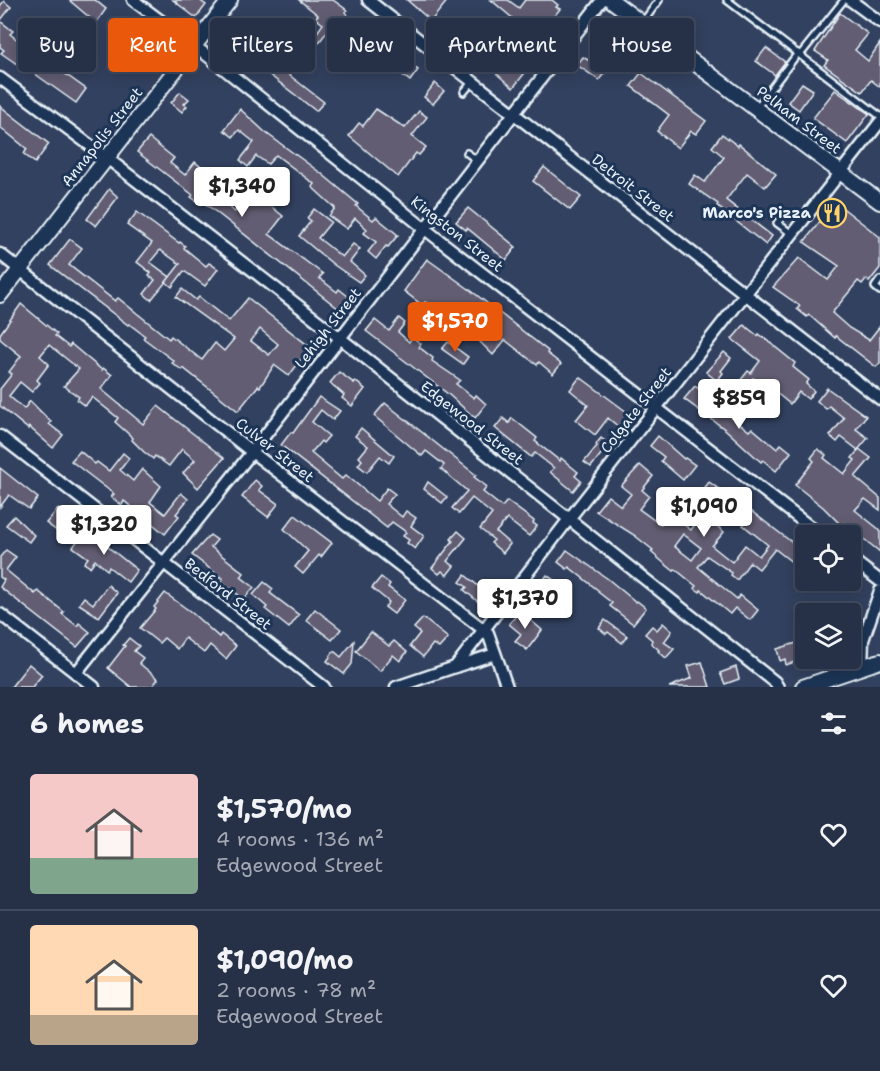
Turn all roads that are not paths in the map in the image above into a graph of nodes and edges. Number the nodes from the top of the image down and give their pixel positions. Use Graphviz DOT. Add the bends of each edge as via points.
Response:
graph roads {
  1 [pos="133,0"];
  2 [pos="230,0"];
  3 [pos="368,0"];
  4 [pos="602,0"];
  5 [pos="611,0"];
  6 [pos="659,0"];
  7 [pos="728,0"];
  8 [pos="844,0"];
  9 [pos="850,0"];
  10 [pos="157,18"];
  11 [pos="635,18"];
  12 [pos="646,18"];
  13 [pos="880,22"];
  14 [pos="198,41"];
  15 [pos="198,49"];
  16 [pos="799,54"];
  17 [pos="694,63"];
  18 [pos="174,72"];
  19 [pos="0,78"];
  20 [pos="472,81"];
  21 [pos="464,92"];
  22 [pos="755,109"];
  23 [pos="514,113"];
  24 [pos="880,116"];
  25 [pos="880,122"];
  26 [pos="467,153"];
  27 [pos="107,158"];
  28 [pos="477,160"];
  29 [pos="841,173"];
  30 [pos="880,202"];
  31 [pos="783,216"];
  32 [pos="424,228"];
  33 [pos="793,235"];
  34 [pos="0,254"];
  35 [pos="20,269"];
  36 [pos="880,280"];
  37 [pos="880,291"];
  38 [pos="746,294"];
  39 [pos="0,295"];
  40 [pos="339,338"];
  41 [pos="880,399"];
  42 [pos="657,406"];
  43 [pos="0,436"];
  44 [pos="252,452"];
  45 [pos="569,519"];
  46 [pos="808,525"];
  47 [pos="163,562"];
  48 [pos="861,566"];
  49 [pos="880,581"];
  50 [pos="880,591"];
  51 [pos="0,614"];
  52 [pos="484,631"];
  53 [pos="495,654"];
  54 [pos="880,661"];
  55 [pos="455,667"];
  56 [pos="862,667"];
  57 [pos="76,673"];
  58 [pos="829,683"];
  59 [pos="94,687"];
  60 [pos="324,687"];
  61 [pos="396,687"];
  62 [pos="507,687"];
  63 [pos="778,687"];
  64 [pos="803,687"];
  1 -- 10 [label="street, Kingston Street"];
  2 -- 14 [label="street, Annapolis Street"];
  3 -- 20 [label="street, Detroit Street"];
  4 -- 23 [label="street, Lehigh Street"];
  5 -- 11 [label="street, Pelham Street"];
  6 -- 12 [label="lane"];
  7 -- 16 [label="lane"];
  8 -- 16 [label="lane"];
  9 -- 13 [label="street"];
  15 -- 32 [label="street, Kingston Street"];
  16 -- 22 [label="lane"];
  16 -- 24 [label="lane"];
  17 -- 22 [label="street, Pelham Street"];
  18 -- 27 [label="street, Annapolis Street"];
  19 -- 27 [label="street, Edgewood Street"];
  20 -- 21 [label="lane"];
  20 -- 23 [label="street, Detroit Street"];
  22 -- 29 [label="street, Pelham Street"];
  23 -- 28 [label="street, Lehigh Street"];
  23 -- 38 [label="street, Detroit Street"];
  25 -- 29 [label="street, Colgate Street"];
  26 -- 28 [label="lane"];
  27 -- 35 [label="street, Annapolis Street"];
  27 -- 40 [label="street, Edgewood Street"];
  28 -- 32 [label="street, Lehigh Street"];
  29 -- 30 [label="street, Pelham Street"];
  29 -- 33 [label="street, Colgate Street"];
  31 -- 33 [label="lane" via="777,223"];
  32 -- 40 [label="street, Lehigh Street"];
  32 -- 42 [label="street, Kingston Street"];
  33 -- 38 [label="street, Colgate Street"];
  34 -- 35 [label="street, Culver Street"];
  35 -- 39 [label="street, Annapolis Street"];
  35 -- 44 [label="street, Culver Street"];
  36 -- 37 [label="lane" via="875,287"];
  38 -- 41 [label="street, Detroit Street"];
  38 -- 42 [label="street, Colgate Street"];
  40 -- 44 [label="street, Lehigh Street"];
  40 -- 45 [label="street, Edgewood Street"];
  42 -- 45 [label="street, Colgate Street"];
  42 -- 46 [label="street, Kingston Street"];
  43 -- 47 [label="street, Bedford Street"];
  44 -- 47 [label="street, Lehigh Street"];
  44 -- 52 [label="street, Culver Street"];
  45 -- 52 [label="street, Colgate Street"];
  45 -- 63 [label="street, Edgewood Street"];
  47 -- 57 [label="street, Lehigh Street"];
  47 -- 60 [label="street, Bedford Street"];
  48 -- 49 [label="street"];
  50 -- 56 [label="street" via="863,640"];
  51 -- 57 [label="street"];
  52 -- 53 [label="street, Culver Street"];
  52 -- 55 [label="street, Colgate Street"];
  53 -- 55 [label="street"];
  53 -- 62 [label="street, Culver Street"];
  54 -- 56 [label="street"];
  55 -- 61 [label="street"];
  56 -- 58 [label="street"];
  57 -- 59 [label="street"];
  58 -- 64 [label="street"];
}
